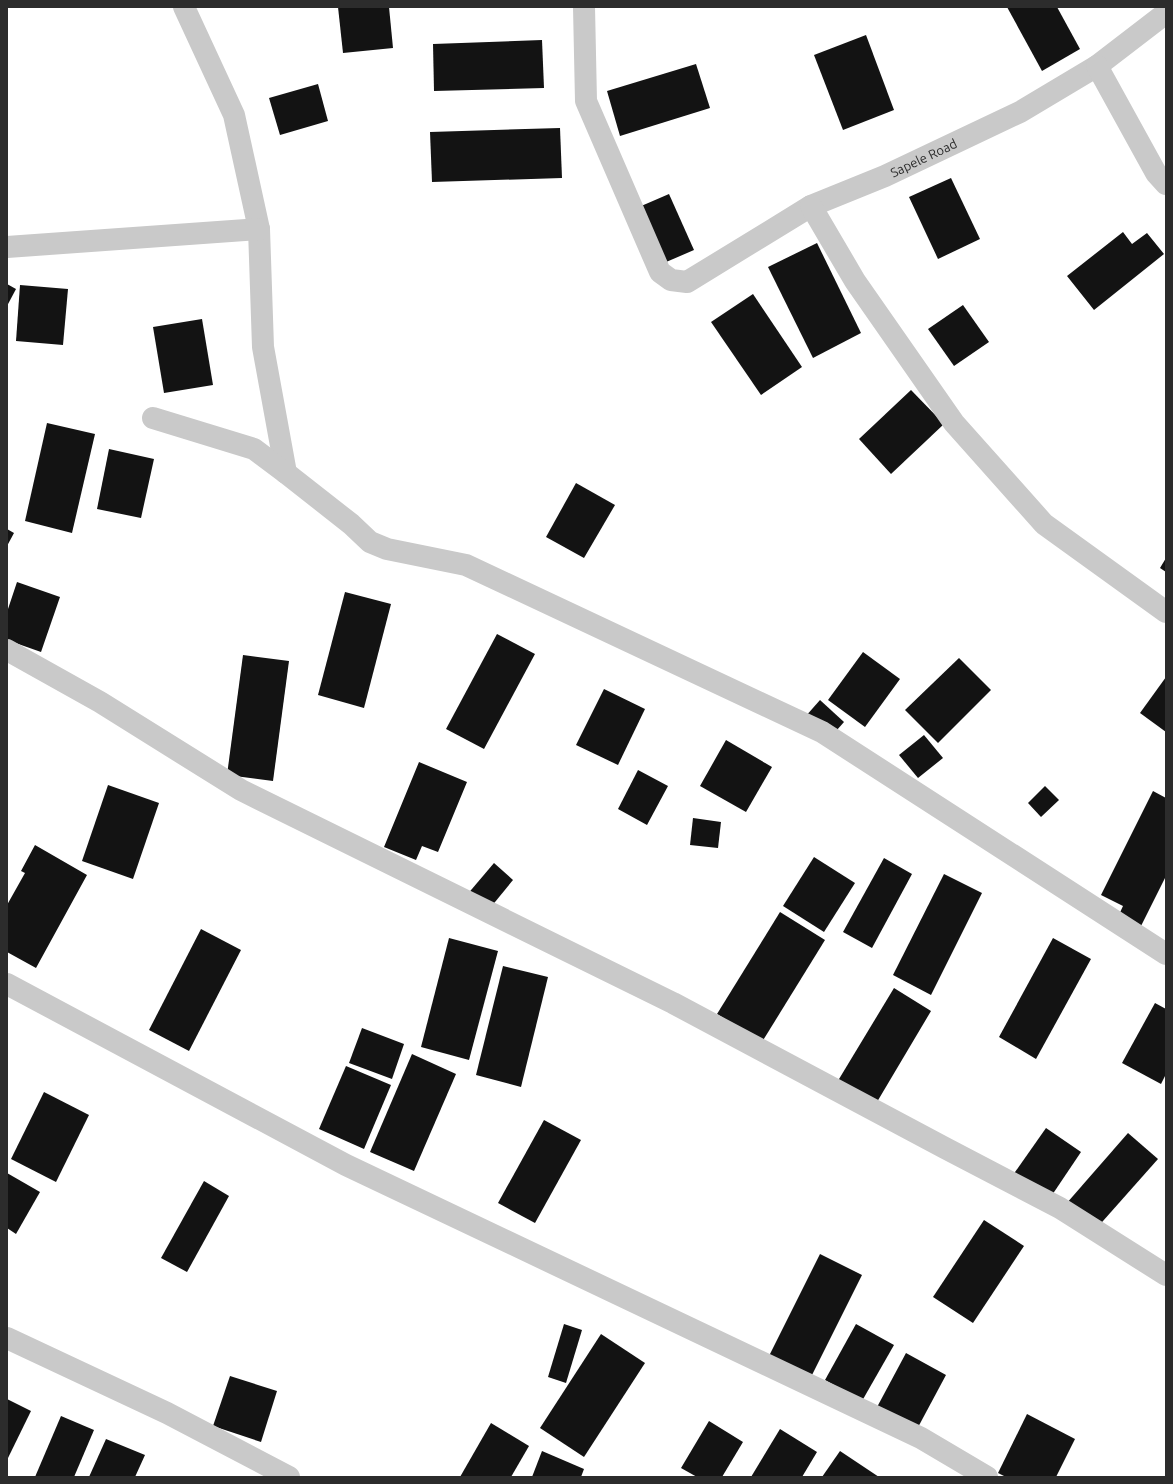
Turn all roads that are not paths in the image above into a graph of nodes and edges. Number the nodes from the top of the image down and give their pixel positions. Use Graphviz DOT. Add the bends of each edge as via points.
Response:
graph roads {
  1 [pos="184,7"];
  2 [pos="584,7"];
  3 [pos="1166,14"];
  4 [pos="1097,66"];
  5 [pos="1166,184"];
  6 [pos="812,206"];
  7 [pos="259,229"];
  8 [pos="7,247"];
  9 [pos="153,418"];
  10 [pos="286,473"];
  11 [pos="1166,612"];
  12 [pos="7,650"];
  13 [pos="1166,954"];
  14 [pos="7,984"];
  15 [pos="1166,1275"];
  16 [pos="7,1338"];
  17 [pos="289,1477"];
  18 [pos="987,1477"];
  1 -- 7 [label="street" via="234,115"];
  2 -- 6 [label="street, Sapele Road" via="586,101 660,272 671,280 686,282"];
  3 -- 4 [label="street, Sapele Road"];
  4 -- 5 [label="street" via="1156,173"];
  4 -- 6 [label="street, Sapele Road" via="1020,112 885,176"];
  6 -- 11 [label="street" via="855,281 954,423 1044,524"];
  7 -- 8 [label="street"];
  7 -- 10 [label="street" via="263,347"];
  9 -- 10 [label="street" via="254,450"];
  10 -- 13 [label="street" via="370,542 387,549 466,565 822,732"];
  12 -- 15 [label="street" via="100,702 241,790 673,1003 1060,1208"];
  14 -- 18 [label="street" via="346,1165 921,1438"];
  16 -- 17 [label="street" via="167,1413"];
}
